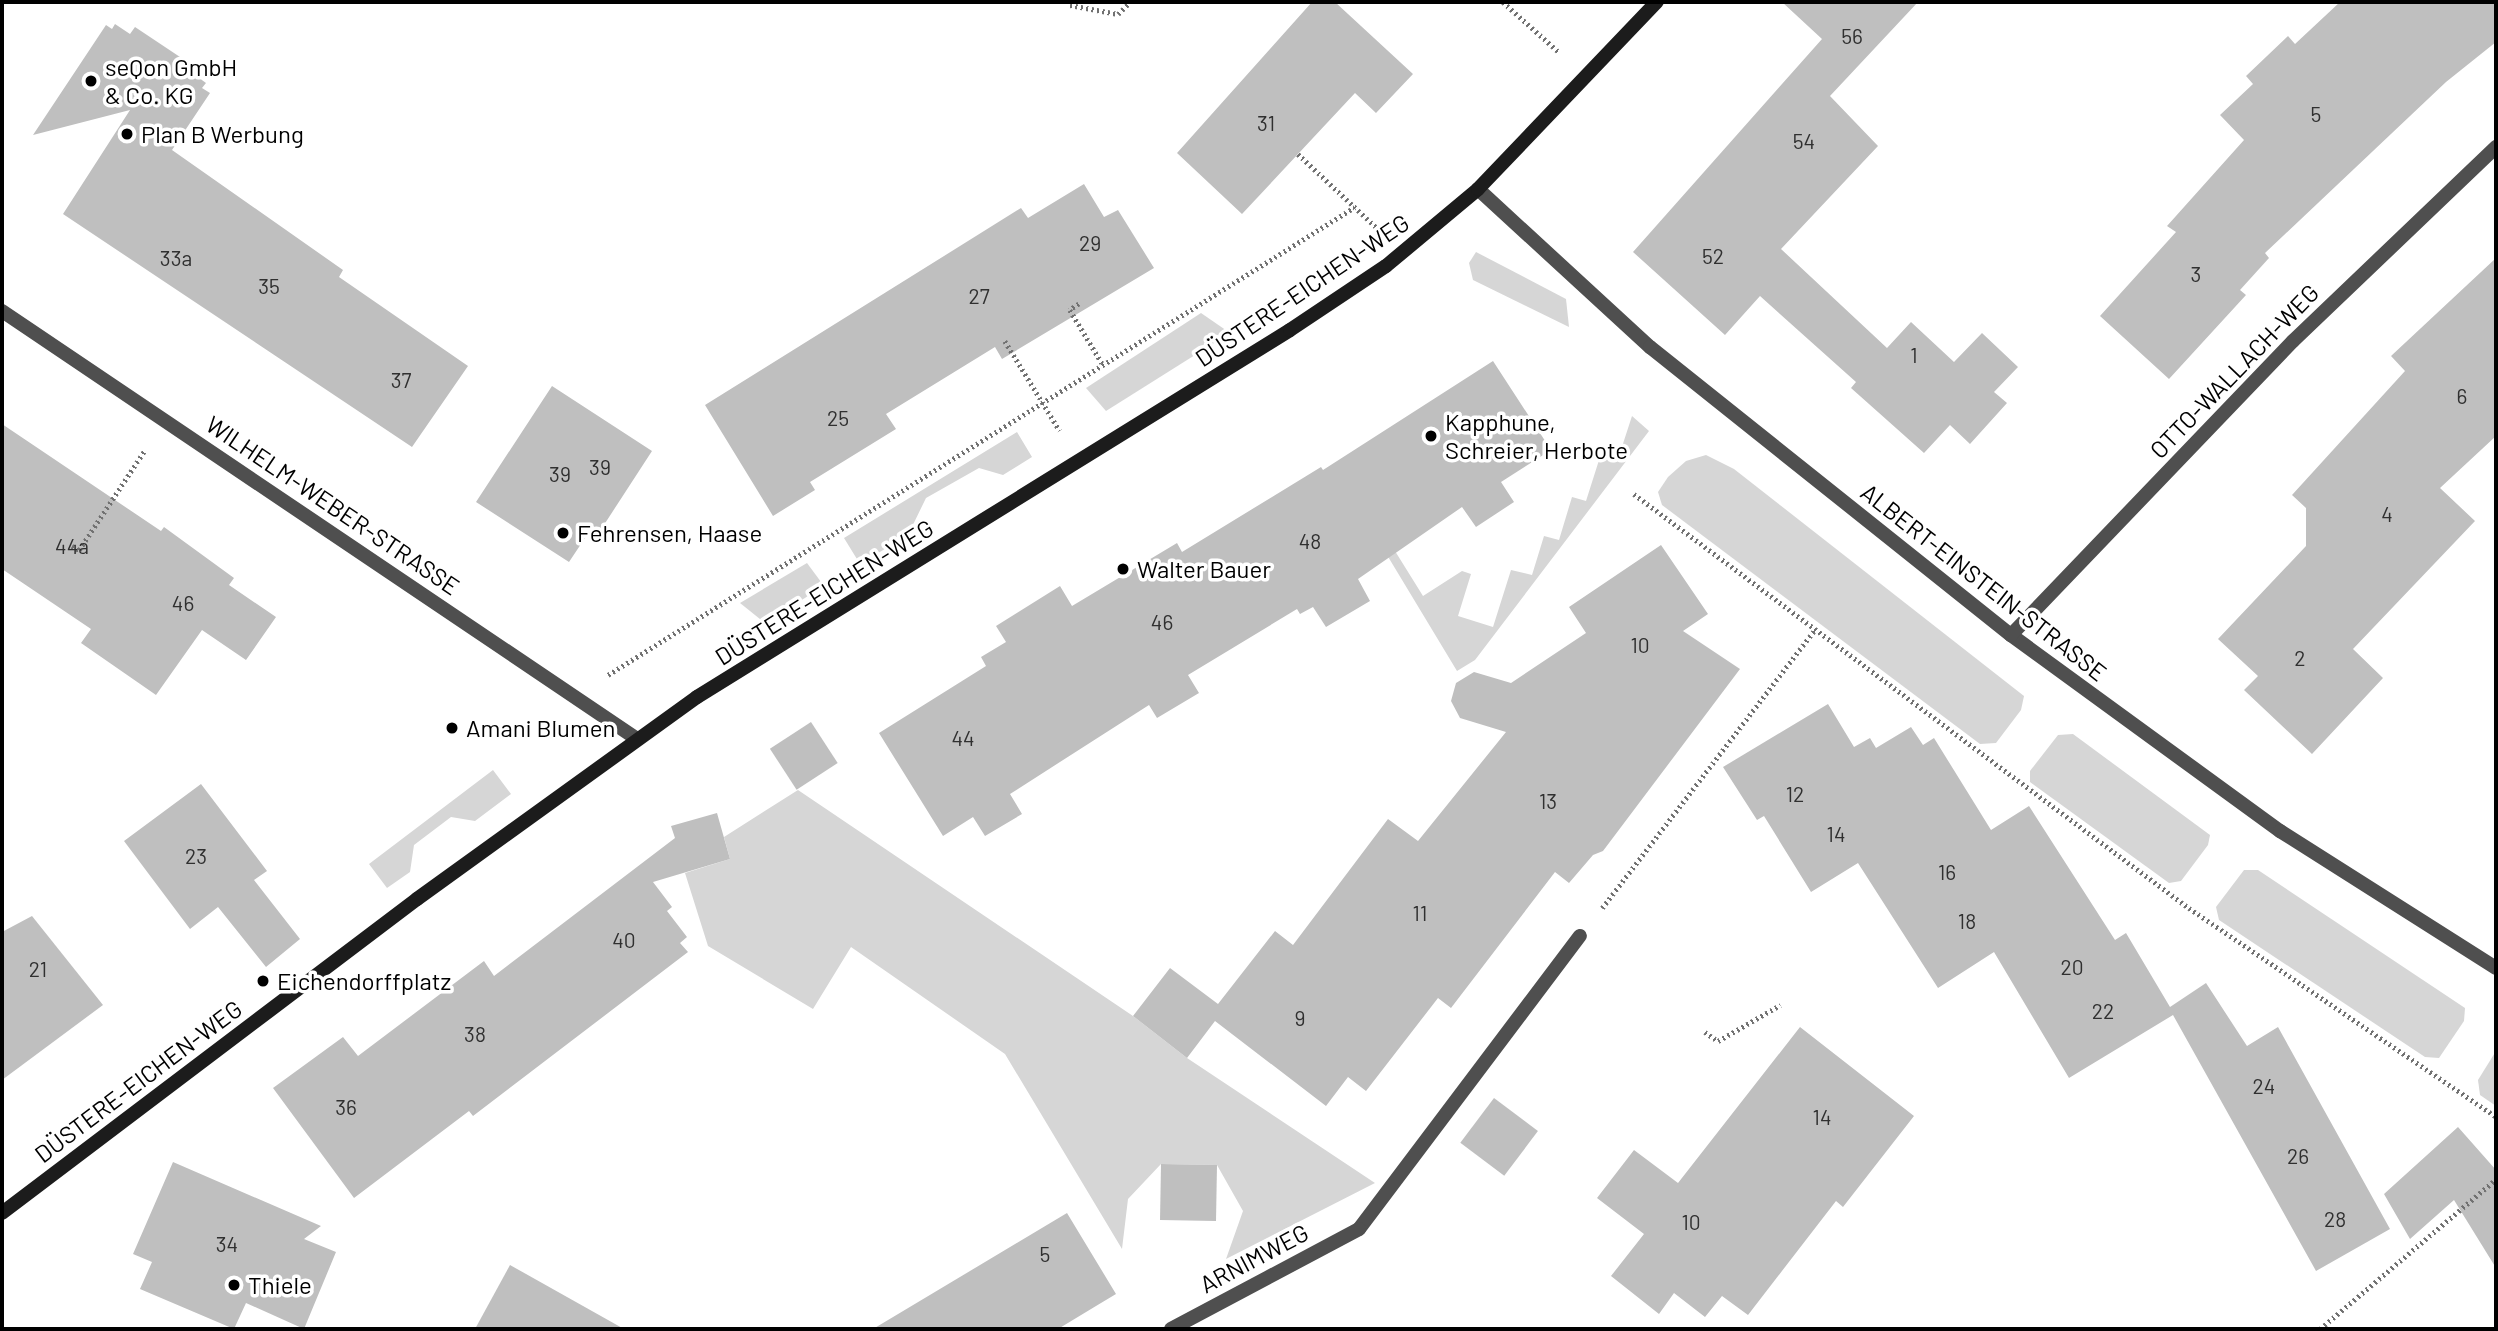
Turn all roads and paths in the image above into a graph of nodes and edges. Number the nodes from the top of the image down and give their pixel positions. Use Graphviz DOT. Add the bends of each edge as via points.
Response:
graph roads {
  1 [pos="1130,2"];
  2 [pos="1503,2"];
  3 [pos="1657,2"];
  4 [pos="1070,5"];
  5 [pos="1587,77"];
  6 [pos="2496,147"];
  7 [pos="1298,154"];
  8 [pos="1478,188"];
  9 [pos="1355,207"];
  10 [pos="1403,253"];
  11 [pos="1079,304"];
  12 [pos="2,311"];
  13 [pos="1005,341"];
  14 [pos="1102,363"];
  15 [pos="1041,400"];
  16 [pos="165,420"];
  17 [pos="1079,461"];
  18 [pos="1634,494"];
  19 [pos="72,546"];
  20 [pos="1814,631"];
  21 [pos="2011,635"];
  22 [pos="576,695"];
  23 [pos="637,739"];
  24 [pos="1580,936"];
  25 [pos="2496,968"];
  26 [pos="1780,1005"];
  27 [pos="1705,1032"];
  28 [pos="2496,1117"];
  29 [pos="2496,1179"];
  30 [pos="2,1213"];
  31 [pos="1171,1329"];
  32 [pos="2320,1329"];
  1 -- 4 [label="path" via="1118,14"];
  2 -- 5 [label="path"];
  3 -- 5 [label="street, DÜSTERE-EICHEN-WEG"];
  5 -- 8 [label="street, DÜSTERE-EICHEN-WEG"];
  6 -- 21 [label="street, OTTO-WALLACH-WEG" via="2293,341"];
  7 -- 9 [label="path"];
  8 -- 10 [label="street, DÜSTERE-EICHEN-WEG"];
  8 -- 21 [label="street, ALBERT-EINSTEIN-STRASSE" via="1690,381"];
  9 -- 10 [label="path"];
  9 -- 14 [label="path"];
  10 -- 17 [label="street, DÜSTERE-EICHEN-WEG" via="1290,330"];
  11 -- 14 [label="path" via="1070,310"];
  12 -- 16 [label="street, WILHELM-WEBER-STRASSE"];
  13 -- 15 [label="path"];
  14 -- 15 [label="path"];
  15 -- 17 [label="path"];
  15 -- 22 [label="path"];
  16 -- 19 [label="path" via="79,550"];
  16 -- 22 [label="street, WILHELM-WEBER-STRASSE"];
  17 -- 23 [label="street, DÜSTERE-EICHEN-WEG"];
  18 -- 20 [label="path"];
  20 -- 24 [label="path"];
  20 -- 28 [label="path" via="2189,908"];
  21 -- 25 [label="street, ALBERT-EINSTEIN-STRASSE" via="2280,831"];
  22 -- 23 [label="street, WILHELM-WEBER-STRASSE"];
  23 -- 30 [label="street, DÜSTERE-EICHEN-WEG" via="406,907"];
  24 -- 31 [label="street, ARNIMWEG" via="1359,1229"];
  26 -- 27 [label="path" via="1718,1041"];
  29 -- 32 [label="path"];
}
